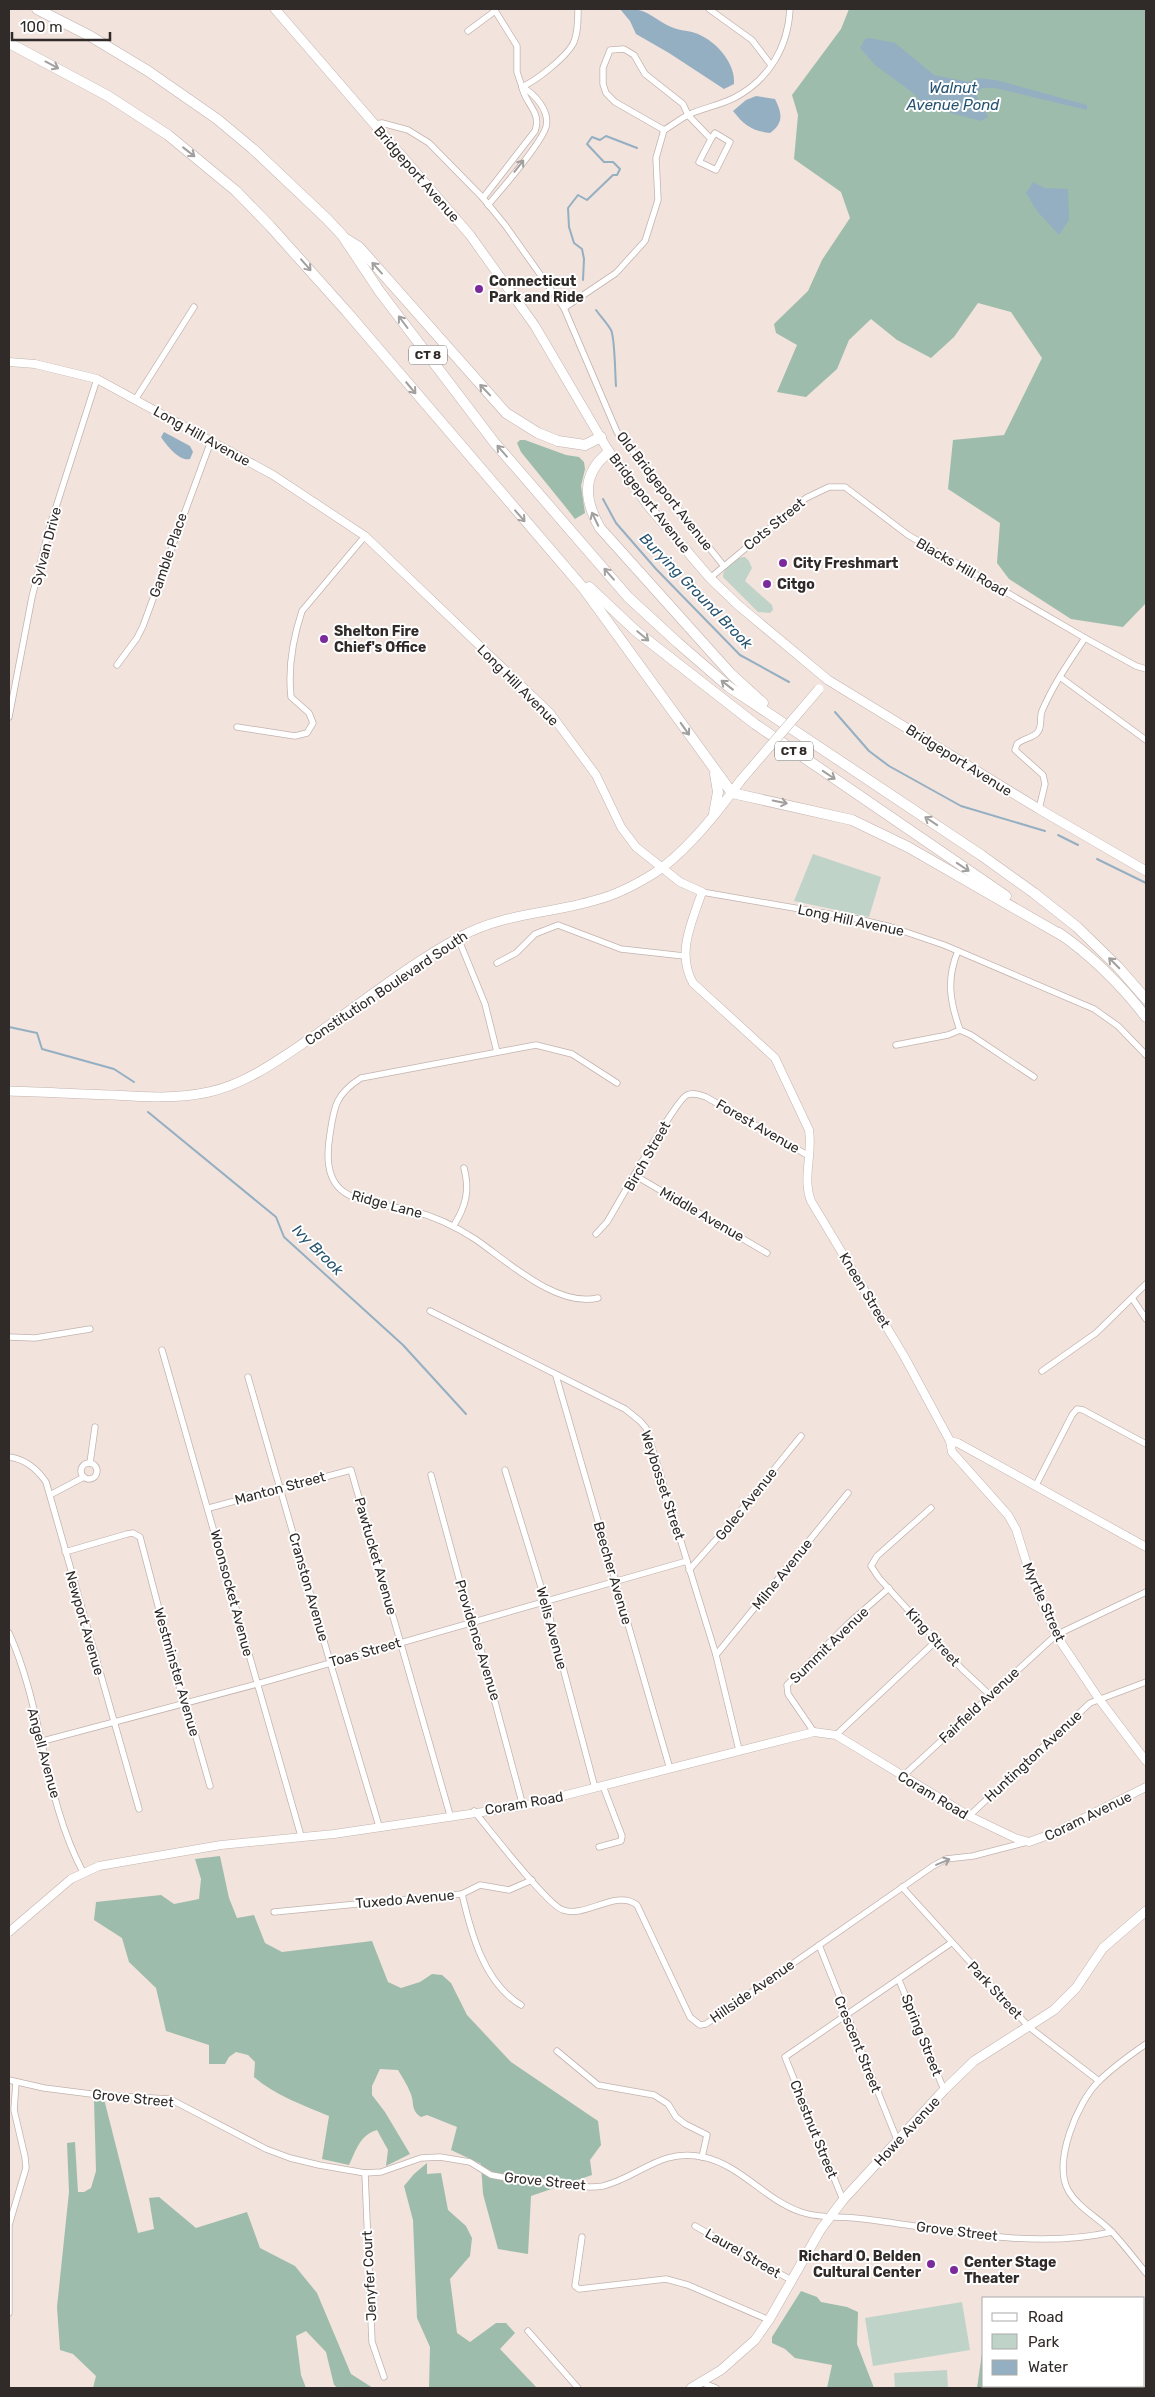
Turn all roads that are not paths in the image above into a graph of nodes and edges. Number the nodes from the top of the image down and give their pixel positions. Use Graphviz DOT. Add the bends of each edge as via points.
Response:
graph roads {
  1 [pos="37,9"];
  2 [pos="275,9"];
  3 [pos="578,9"];
  4 [pos="708,9"];
  5 [pos="790,9"];
  6 [pos="495,10"];
  7 [pos="468,31"];
  8 [pos="9,43"];
  9 [pos="771,65"];
  10 [pos="522,87"];
  11 [pos="688,115"];
  12 [pos="374,124"];
  13 [pos="664,130"];
  14 [pos="535,131"];
  15 [pos="542,136"];
  16 [pos="711,139"];
  17 [pos="483,198"];
  18 [pos="488,205"];
  19 [pos="342,236"];
  20 [pos="194,307"];
  21 [pos="564,308"];
  22 [pos="9,362"];
  23 [pos="97,380"];
  24 [pos="135,400"];
  25 [pos="601,437"];
  26 [pos="211,441"];
  27 [pos="609,452"];
  28 [pos="845,488"];
  29 [pos="365,536"];
  30 [pos="543,543"];
  31 [pos="723,565"];
  32 [pos="710,578"];
  33 [pos="1085,638"];
  34 [pos="117,665"];
  35 [pos="1146,669"];
  36 [pos="1060,677"];
  37 [pos="828,680"];
  38 [pos="9,717"];
  39 [pos="237,727"];
  40 [pos="797,731"];
  41 [pos="1146,740"];
  42 [pos="713,768"];
  43 [pos="732,793"];
  44 [pos="1039,809"];
  45 [pos="714,814"];
  46 [pos="661,869"];
  47 [pos="1146,871"];
  48 [pos="702,892"];
  49 [pos="1063,936"];
  50 [pos="458,938"];
  51 [pos="958,951"];
  52 [pos="684,956"];
  53 [pos="497,963"];
  54 [pos="1146,999"];
  55 [pos="1146,1017"];
  56 [pos="960,1030"];
  57 [pos="896,1045"];
  58 [pos="497,1052"];
  59 [pos="1146,1055"];
  60 [pos="1034,1077"];
  61 [pos="617,1083"];
  62 [pos="9,1091"];
  63 [pos="706,1097"];
  64 [pos="810,1156"];
  65 [pos="464,1168"];
  66 [pos="636,1176"];
  67 [pos="454,1225"];
  68 [pos="596,1234"];
  69 [pos="767,1253"];
  70 [pos="1146,1284"];
  71 [pos="598,1298"];
  72 [pos="1132,1298"];
  73 [pos="430,1311"];
  74 [pos="1146,1319"];
  75 [pos="90,1330"];
  76 [pos="9,1337"];
  77 [pos="162,1350"];
  78 [pos="1042,1371"];
  79 [pos="556,1376"];
  80 [pos="248,1377"];
  81 [pos="95,1427"];
  82 [pos="801,1436"];
  83 [pos="950,1441"];
  84 [pos="1146,1443"];
  85 [pos="9,1457"];
  86 [pos="90,1463"];
  87 [pos="351,1470"];
  88 [pos="505,1470"];
  89 [pos="431,1475"];
  90 [pos="84,1477"];
  91 [pos="1036,1485"];
  92 [pos="281,1487"];
  93 [pos="848,1493"];
  94 [pos="50,1495"];
  95 [pos="209,1508"];
  96 [pos="931,1508"];
  97 [pos="1146,1547"];
  98 [pos="65,1552"];
  99 [pos="687,1561"];
  100 [pos="690,1570"];
  101 [pos="616,1580"];
  102 [pos="889,1588"];
  103 [pos="1146,1592"];
  104 [pos="545,1600"];
  105 [pos="472,1621"];
  106 [pos="9,1633"];
  107 [pos="1056,1635"];
  108 [pos="402,1641"];
  109 [pos="936,1641"];
  110 [pos="716,1655"];
  111 [pos="330,1662"];
  112 [pos="1146,1682"];
  113 [pos="257,1684"];
  114 [pos="990,1695"];
  115 [pos="1099,1699"];
  116 [pos="186,1702"];
  117 [pos="114,1722"];
  118 [pos="814,1732"];
  119 [pos="836,1736"];
  120 [pos="43,1741"];
  121 [pos="739,1750"];
  122 [pos="1146,1760"];
  123 [pos="670,1769"];
  124 [pos="903,1776"];
  125 [pos="210,1786"];
  126 [pos="599,1787"];
  127 [pos="1146,1787"];
  128 [pos="522,1806"];
  129 [pos="139,1809"];
  130 [pos="474,1811"];
  131 [pos="450,1815"];
  132 [pos="969,1816"];
  133 [pos="379,1826"];
  134 [pos="301,1836"];
  135 [pos="1029,1842"];
  136 [pos="599,1847"];
  137 [pos="84,1872"];
  138 [pos="532,1880"];
  139 [pos="902,1887"];
  140 [pos="462,1894"];
  141 [pos="1146,1911"];
  142 [pos="274,1912"];
  143 [pos="9,1932"];
  144 [pos="951,1943"];
  145 [pos="819,1945"];
  146 [pos="899,1980"];
  147 [pos="521,2005"];
  148 [pos="847,2015"];
  149 [pos="1029,2027"];
  150 [pos="1146,2044"];
  151 [pos="557,2052"];
  152 [pos="9,2080"];
  153 [pos="1099,2081"];
  154 [pos="16,2082"];
  155 [pos="944,2090"];
  156 [pos="898,2142"];
  157 [pos="702,2157"];
  158 [pos="364,2173"];
  159 [pos="843,2200"];
  160 [pos="831,2217"];
  161 [pos="695,2226"];
  162 [pos="1112,2232"];
  163 [pos="582,2238"];
  164 [pos="1146,2273"];
  165 [pos="791,2280"];
  166 [pos="9,2313"];
  167 [pos="769,2320"];
  168 [pos="528,2332"];
  169 [pos="384,2377"];
  170 [pos="703,2383"];
  171 [pos="578,2388"];
  172 [pos="691,2388"];
  173 [pos="716,2388"];
  1 -- 19 [label="highway, CT 8" via="148,71 217,119 253,149"];
  2 -- 12 [label="main road, Bridgeport Avenue"];
  3 -- 10 [label="street" via="576,34 569,50"];
  4 -- 9 [label="street" via="752,40"];
  5 -- 9 [label="street" via="782,50"];
  6 -- 7 [label="street"];
  6 -- 10 [label="street" via="517,46 517,72"];
  8 -- 30 [label="highway, CT 8, one-way" via="123,106 181,145 236,191 300,258"];
  9 -- 11 [label="street" via="757,83 734,98"];
  10 -- 14 [label="street" via="538,119"];
  10 -- 15 [label="street" via="530,91 543,109 546,127"];
  11 -- 13 [label="street"];
  11 -- 13 [label="street" via="683,104 645,74 631,52 621,48 610,50 603,68 602,84 606,93 615,102"];
  11 -- 16 [label="street"];
  12 -- 17 [label="street, Old Bridgeport Avenue" via="382,122 416,134"];
  12 -- 25 [label="main road, Bridgeport Avenue" via="496,269 535,326"];
  13 -- 21 [label="street" via="656,158 658,200 645,241 616,272"];
  14 -- 15 [label="street"];
  14 -- 17 [label="street"];
  18 -- 15 [label="street, one-way"];
  16 -- 16 [label="street" via="699,162 716,170 730,142 715,133"];
  17 -- 18 [label="street, Old Bridgeport Avenue"];
  18 -- 21 [label="street, Old Bridgeport Avenue"];
  25 -- 19 [label="highway, one-way" via="586,445 558,441 506,413 359,248"];
  40 -- 19 [label="highway, CT 8, one-way" via="730,687 628,597 494,442 380,292"];
  20 -- 24 [label="street"];
  21 -- 31 [label="street, Old Bridgeport Avenue" via="617,432"];
  22 -- 23 [label="street, Long Hill Avenue" via="35,364"];
  23 -- 24 [label="street, Long Hill Avenue"];
  23 -- 38 [label="street, Sylvan Drive" via="47,538"];
  24 -- 26 [label="street, Long Hill Avenue"];
  25 -- 27 [label="main road, Bridgeport Avenue"];
  26 -- 29 [label="street, Long Hill Avenue" via="317,503"];
  26 -- 34 [label="street, Gamble Place" via="143,626"];
  27 -- 32 [label="main road, Bridgeport Avenue" via="650,508"];
  40 -- 27 [label="highway, one-way" via="731,674 600,528 588,503 588,489 596,464"];
  28 -- 31 [label="street, Cots Street" via="829,487 806,498"];
  28 -- 33 [label="street, Blacks Hill Road" via="908,535"];
  29 -- 39 [label="street" via="302,611 297,626 291,697 309,713 312,724 307,733 295,736"];
  29 -- 46 [label="street, Long Hill Avenue" via="550,713 596,774 621,827 636,847"];
  30 -- 42 [label="highway, one-way" via="603,613"];
  30 -- 49 [label="highway, CT 8, one-way" via="638,632 755,724"];
  31 -- 32 [label="street, Cots Street"];
  32 -- 37 [label="main road, Bridgeport Avenue" via="764,629"];
  33 -- 35 [label="street, Blacks Hill Road"];
  33 -- 36 [label="street"];
  36 -- 41 [label="street"];
  36 -- 44 [label="street" via="1040,715 1040,728 1036,734 1017,744 1015,750 1046,780"];
  37 -- 43 [label="main road, Constitution Boulevard South, bridge"];
  37 -- 44 [label="main road, Bridgeport Avenue"];
  54 -- 40 [label="highway, CT 8, one-way" via="1077,927 1034,893"];
  42 -- 43 [label="highway"];
  42 -- 45 [label="highway" via="718,792"];
  43 -- 45 [label="main road, Constitution Boulevard South"];
  43 -- 49 [label="highway, one-way" via="825,812 860,823"];
  44 -- 47 [label="main road, Bridgeport Avenue"];
  45 -- 46 [label="main road, Constitution Boulevard South"];
  46 -- 48 [label="street, Long Hill Avenue"];
  46 -- 50 [label="main road, Constitution Boulevard South" via="613,895 508,918"];
  48 -- 51 [label="street, Long Hill Avenue" via="858,919"];
  48 -- 52 [label="street, Kneen Street"];
  49 -- 55 [label="highway, CT 8" via="1101,967"];
  50 -- 58 [label="street" via="485,1004"];
  50 -- 62 [label="main road, Constitution Boulevard South" via="261,1071 210,1092 152,1097"];
  51 -- 56 [label="street" via="949,984"];
  51 -- 59 [label="street, Long Hill Avenue" via="1094,1008 1118,1026"];
  52 -- 53 [label="street" via="622,949 558,925 535,934 516,953"];
  52 -- 64 [label="street, Kneen Street" via="686,972 693,983 775,1058 809,1130"];
  56 -- 57 [label="street"];
  56 -- 60 [label="street"];
  58 -- 61 [label="street, Ridge Lane" via="536,1045 572,1054"];
  58 -- 67 [label="street, Ridge Lane" via="361,1078 348,1086 334,1108 326,1155 327,1168 338,1187 360,1200 414,1211"];
  63 -- 64 [label="street, Forest Avenue"];
  63 -- 66 [label="street, Birch Street" via="694,1093 686,1095 677,1105"];
  64 -- 83 [label="street, Kneen Street" via="807,1176 811,1201 904,1356"];
  65 -- 67 [label="street" via="468,1182 467,1198"];
  66 -- 68 [label="street, Birch Street"];
  66 -- 69 [label="street, Middle Avenue"];
  67 -- 71 [label="street, Ridge Lane" via="542,1285 586,1301"];
  70 -- 72 [label="street"];
  72 -- 74 [label="street"];
  72 -- 78 [label="street" via="1096,1333"];
  73 -- 79 [label="street, Weybosset Street"];
  75 -- 76 [label="street" via="35,1338"];
  77 -- 95 [label="street, Woonsocket Avenue"];
  79 -- 99 [label="street, Weybosset Street" via="625,1409 646,1428"];
  79 -- 101 [label="street, Beecher Avenue"];
  80 -- 92 [label="street, Cranston Avenue"];
  81 -- 86 [label="street"];
  82 -- 100 [label="street, Golec Avenue"];
  83 -- 91 [label="street"];
  83 -- 107 [label="street, Myrtle Street" via="952,1452 964,1468 1016,1529 1030,1574"];
  84 -- 91 [label="street" via="1077,1409"];
  85 -- 94 [label="street, Newport Avenue" via="29,1463 39,1471"];
  86 -- 90 [label="street" via="82,1469"];
  86 -- 90 [label="street" via="96,1467 96,1474 90,1479"];
  87 -- 92 [label="street, Manton Street"];
  87 -- 108 [label="street, Pawtucket Avenue"];
  88 -- 104 [label="street, Wells Avenue"];
  89 -- 105 [label="street, Providence Avenue"];
  90 -- 94 [label="street"];
  91 -- 97 [label="street"];
  92 -- 95 [label="street, Manton Street"];
  92 -- 111 [label="street, Cranston Avenue"];
  93 -- 110 [label="street, Milne Avenue"];
  94 -- 98 [label="street, Newport Avenue"];
  95 -- 113 [label="street, Woonsocket Avenue"];
  96 -- 102 [label="street, King Street" via="873,1561 871,1566"];
  98 -- 116 [label="street, Westminster Avenue" via="133,1533 140,1537"];
  98 -- 117 [label="street, Newport Avenue"];
  99 -- 100 [label="street, Weybosset Street"];
  99 -- 101 [label="street, Toas Street"];
  100 -- 110 [label="street, Weybosset Street"];
  101 -- 104 [label="street, Toas Street"];
  101 -- 123 [label="street, Beecher Avenue"];
  102 -- 109 [label="street, King Street"];
  102 -- 118 [label="street, Summit Avenue" via="787,1685 788,1694"];
  103 -- 107 [label="street, Fairfield Avenue"];
  104 -- 105 [label="street, Toas Street"];
  104 -- 126 [label="street, Wells Avenue"];
  105 -- 108 [label="street, Toas Street"];
  105 -- 128 [label="street, Providence Avenue"];
  106 -- 120 [label="street, Angell Avenue"];
  107 -- 114 [label="street, Fairfield Avenue"];
  107 -- 115 [label="street, Myrtle Street"];
  108 -- 111 [label="street, Toas Street"];
  108 -- 131 [label="street, Pawtucket Avenue"];
  109 -- 114 [label="street, King Street"];
  109 -- 119 [label="street"];
  110 -- 121 [label="street, Weybosset Street"];
  111 -- 113 [label="street, Toas Street"];
  111 -- 133 [label="street, Cranston Avenue"];
  112 -- 115 [label="street, Huntington Avenue"];
  113 -- 116 [label="street, Toas Street"];
  113 -- 134 [label="street, Woonsocket Avenue"];
  114 -- 124 [label="street, Fairfield Avenue"];
  115 -- 122 [label="street, Myrtle Street"];
  115 -- 132 [label="street, Huntington Avenue" via="1090,1703"];
  116 -- 117 [label="street, Toas Street"];
  116 -- 125 [label="street, Westminster Avenue"];
  117 -- 120 [label="street, Toas Street"];
  117 -- 129 [label="street, Newport Avenue"];
  118 -- 119 [label="street, Coram Road"];
  118 -- 121 [label="street, Coram Road"];
  119 -- 124 [label="street, Coram Road"];
  120 -- 137 [label="street, Angell Avenue" via="60,1814"];
  121 -- 123 [label="street, Coram Road"];
  123 -- 126 [label="street, Coram Road"];
  124 -- 132 [label="street, Coram Road"];
  126 -- 128 [label="street, Coram Road"];
  126 -- 136 [label="street, Wells Avenue" via="622,1836 617,1844"];
  127 -- 135 [label="street, Coram Avenue"];
  128 -- 130 [label="street, Coram Road"];
  130 -- 131 [label="street, Coram Road"];
  130 -- 138 [label="street, Hillside Avenue"];
  131 -- 133 [label="street, Coram Road"];
  132 -- 135 [label="street, Coram Road"];
  133 -- 134 [label="street, Coram Road"];
  134 -- 137 [label="street, Coram Road" via="144,1857"];
  139 -- 135 [label="street, Hillside Avenue, one-way" via="946,1859"];
  137 -- 143 [label="street, Coram Road" via="70,1879"];
  138 -- 140 [label="street, Tuxedo Avenue" via="509,1890 480,1885"];
  138 -- 145 [label="street, Hillside Avenue" via="562,1910 572,1912 625,1900 637,1905 690,2017 700,2025 706,2024"];
  139 -- 144 [label="street, Park Street"];
  139 -- 145 [label="street, Hillside Avenue"];
  140 -- 142 [label="street, Tuxedo Avenue"];
  140 -- 147 [label="street" via="480,1954 501,1986"];
  141 -- 149 [label="main road, Howe Avenue" via="1103,1948 1066,2000"];
  144 -- 146 [label="street"];
  144 -- 149 [label="street, Park Street"];
  145 -- 148 [label="street, Crescent Street"];
  146 -- 148 [label="street"];
  146 -- 155 [label="street, Spring Street"];
  148 -- 156 [label="street, Crescent Street"];
  148 -- 159 [label="street, Chestnut Street" via="785,2058"];
  149 -- 153 [label="street, Park Street"];
  149 -- 155 [label="main road, Howe Avenue" via="974,2061"];
  150 -- 153 [label="street"];
  151 -- 157 [label="street" via="598,2085 647,2093 662,2100 685,2124 707,2135"];
  152 -- 154 [label="street, Grove Street"];
  153 -- 162 [label="street" via="1082,2104 1068,2138 1064,2174 1067,2189 1075,2200"];
  154 -- 158 [label="street, Grove Street" via="99,2095 170,2099 290,2158"];
  154 -- 166 [label="street" via="14,2110 26,2168 9,2225"];
  155 -- 156 [label="main road, Howe Avenue"];
  156 -- 159 [label="main road, Howe Avenue"];
  157 -- 158 [label="street, Grove Street" via="665,2159 602,2186 502,2177 491,2175 470,2162 440,2157 421,2158 394,2169"];
  157 -- 160 [label="street, Grove Street" via="730,2167 785,2205 814,2216"];
  158 -- 169 [label="street, Jenyfer Court" via="372,2342"];
  159 -- 160 [label="main road, Howe Avenue"];
  160 -- 162 [label="street, Grove Street" via="1004,2237 1070,2237"];
  160 -- 165 [label="main road, Howe Avenue"];
  161 -- 165 [label="street, Laurel Street"];
  162 -- 164 [label="street"];
  163 -- 167 [label="street" via="575,2286 579,2289 666,2279 688,2285"];
  165 -- 167 [label="main road, Howe Avenue"];
  167 -- 170 [label="main road, Howe Avenue" via="755,2340"];
  168 -- 171 [label="street"];
  170 -- 172 [label="main road, Howe Avenue"];
  170 -- 173 [label="street"];
}
